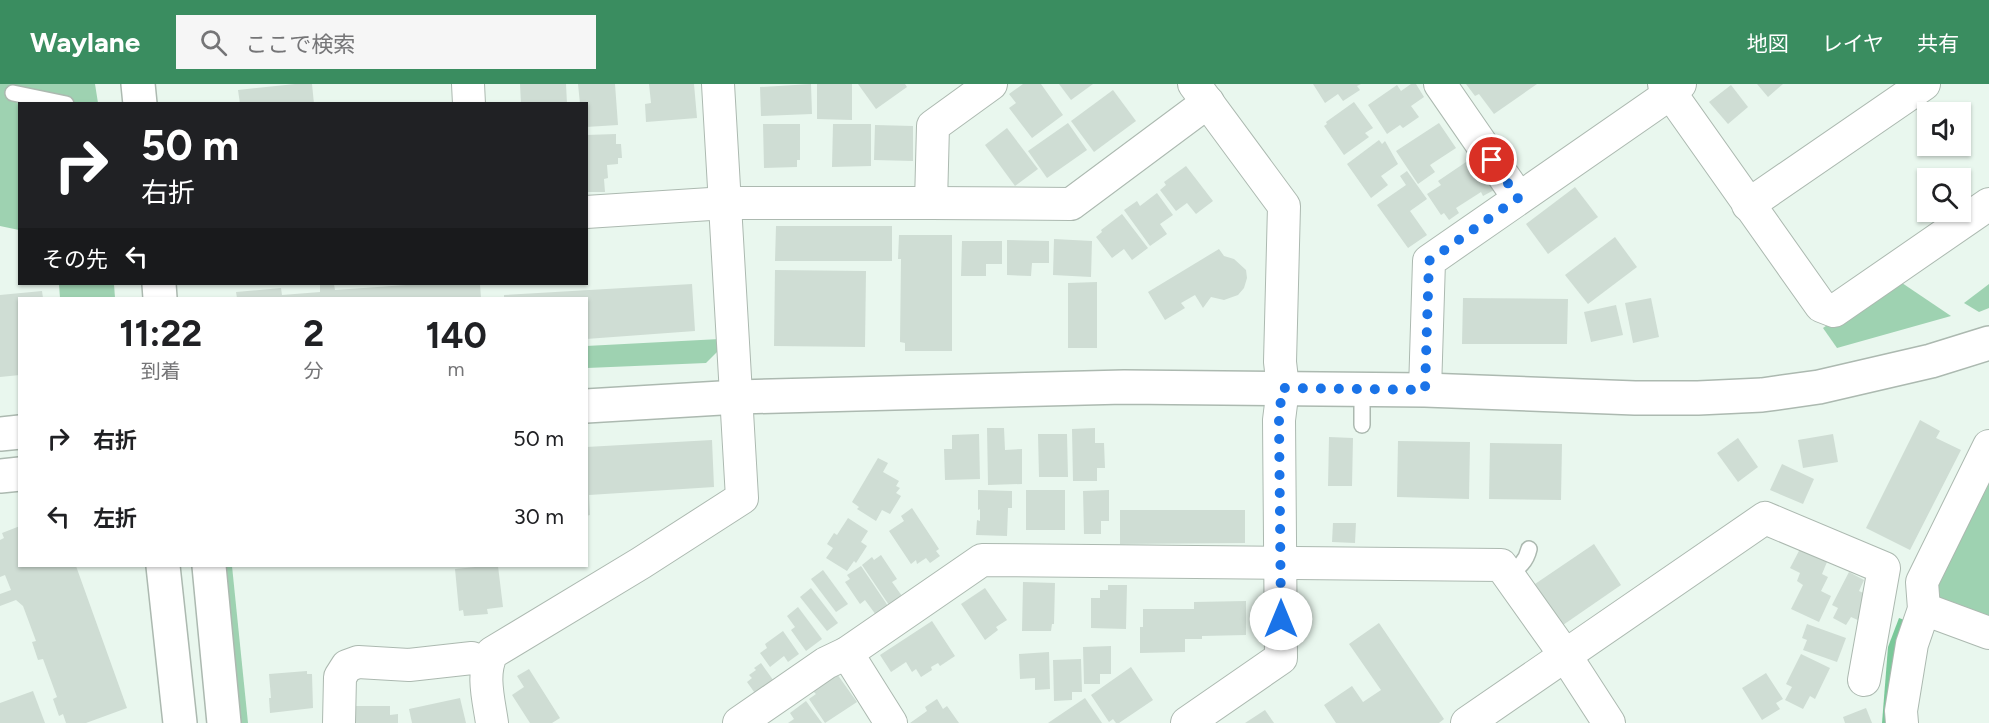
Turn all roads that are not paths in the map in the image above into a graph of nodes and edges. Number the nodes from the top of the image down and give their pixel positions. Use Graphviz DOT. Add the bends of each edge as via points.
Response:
graph roads {
  1 [pos="138,84"];
  2 [pos="468,84"];
  3 [pos="718,84"];
  4 [pos="991,84"];
  5 [pos="1440,84"];
  6 [pos="1924,84"];
  7 [pos="1671,87"];
  8 [pos="9,89"];
  9 [pos="1201,93"];
  10 [pos="58,102"];
  11 [pos="140,102"];
  12 [pos="469,102"];
  13 [pos="1518,198"];
  14 [pos="726,203"];
  15 [pos="931,203"];
  16 [pos="1989,204"];
  17 [pos="1748,205"];
  18 [pos="588,212"];
  19 [pos="1989,343"];
  20 [pos="1282,388"];
  21 [pos="1362,390"];
  22 [pos="1425,390"];
  23 [pos="738,397"];
  24 [pos="588,406"];
  25 [pos="1362,425"];
  26 [pos="18,432"];
  27 [pos="0,434"];
  28 [pos="1989,446"];
  29 [pos="18,474"];
  30 [pos="0,476"];
  31 [pos="1529,549"];
  32 [pos="1280,562"];
  33 [pos="163,567"];
  34 [pos="209,567"];
  35 [pos="1884,568"];
  36 [pos="1508,575"];
  37 [pos="1923,596"];
  38 [pos="1989,633"];
  39 [pos="847,653"];
  40 [pos="1565,655"];
  41 [pos="486,663"];
  42 [pos="1863,680"];
  43 [pos="180,723"];
  44 [pos="224,723"];
  45 [pos="339,723"];
  46 [pos="492,723"];
  47 [pos="739,723"];
  48 [pos="891,723"];
  49 [pos="1187,723"];
  50 [pos="1467,723"];
  51 [pos="1609,723"];
  52 [pos="1902,723"];
  1 -- 11 [label="street"];
  2 -- 12 [label="street"];
  3 -- 14 [label="street"];
  4 -- 15 [label="street" via="933,126"];
  5 -- 13 [label="street"];
  6 -- 17 [label="street"];
  7 -- 13 [label="street"];
  7 -- 17 [label="street"];
  8 -- 10 [label="lane"];
  9 -- 15 [label="street" via="1071,204"];
  9 -- 20 [label="street" via="1284,206"];
  13 -- 22 [label="street" via="1429,261"];
  14 -- 15 [label="street"];
  14 -- 18 [label="street"];
  14 -- 23 [label="street"];
  16 -- 17 [label="street" via="1834,311 1821,306"];
  19 -- 22 [label="street" via="1871,376 1762,395 1635,398"];
  20 -- 21 [label="street"];
  20 -- 23 [label="street" via="1056,387"];
  20 -- 32 [label="street"];
  21 -- 22 [label="street"];
  21 -- 25 [label="lane"];
  23 -- 24 [label="street"];
  23 -- 41 [label="street" via="742,498 500,647"];
  26 -- 27 [label="street"];
  28 -- 37 [label="street"];
  29 -- 30 [label="street"];
  31 -- 36 [label="lane" via="1527,559"];
  32 -- 36 [label="street" via="1361,554 1431,555 1501,565"];
  32 -- 39 [label="street" via="982,560"];
  32 -- 49 [label="street" via="1281,658"];
  33 -- 43 [label="street"];
  34 -- 44 [label="street"];
  35 -- 37 [label="street"];
  35 -- 40 [label="street" via="1765,518"];
  35 -- 42 [label="street"];
  36 -- 40 [label="street"];
  37 -- 38 [label="street"];
  37 -- 52 [label="street" via="1912,644"];
  39 -- 47 [label="street" via="826,663"];
  39 -- 48 [label="street"];
  40 -- 50 [label="street"];
  40 -- 51 [label="street"];
  41 -- 45 [label="street" via="472,658 409,665 358,662 347,666 340,677"];
  41 -- 46 [label="street"];
}
